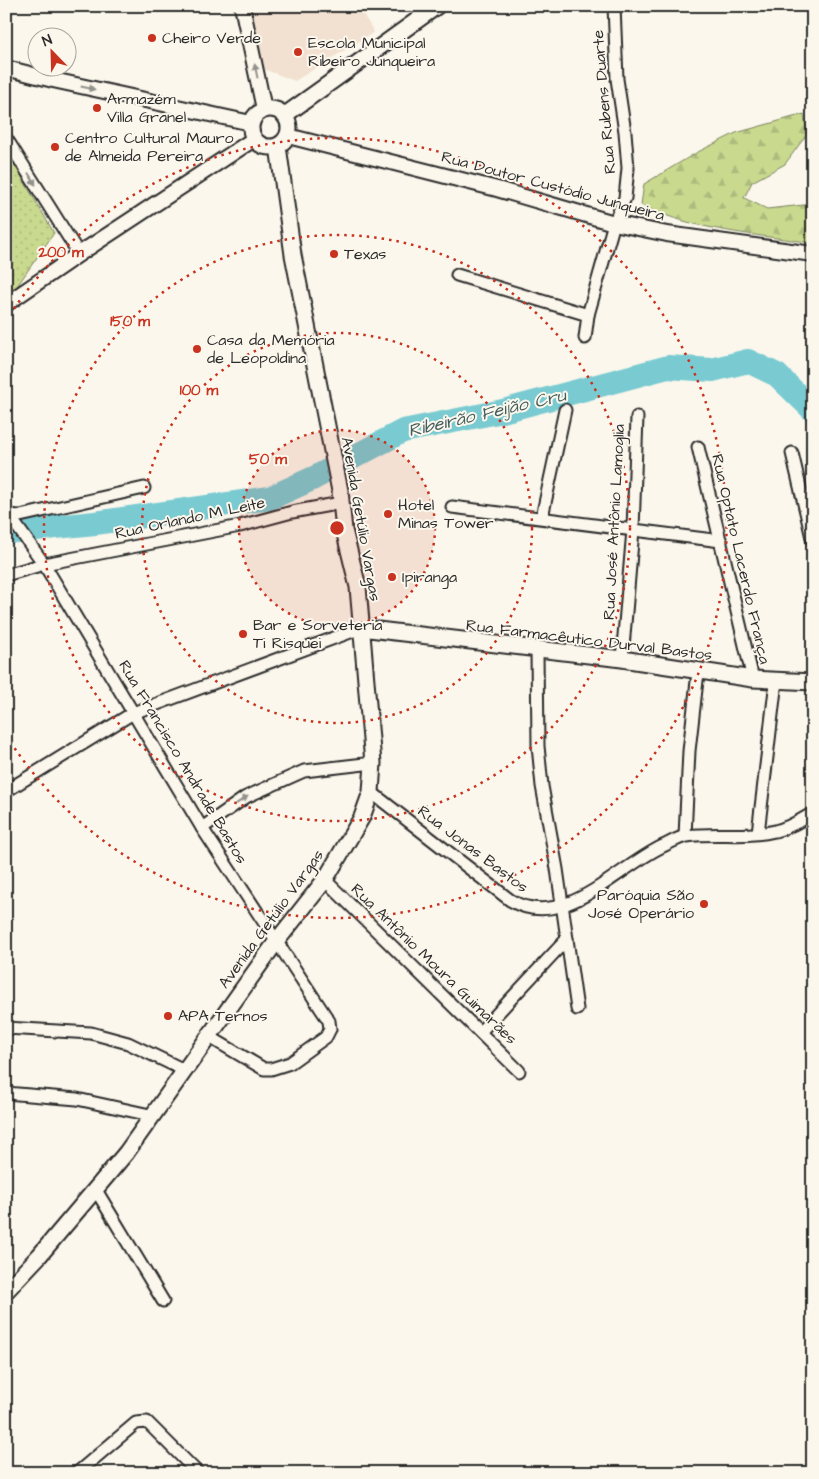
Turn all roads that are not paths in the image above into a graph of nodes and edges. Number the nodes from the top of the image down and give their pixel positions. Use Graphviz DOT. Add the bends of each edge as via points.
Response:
graph roads {
  1 [pos="242,6"];
  2 [pos="438,6"];
  3 [pos="614,6"];
  4 [pos="6,68"];
  5 [pos="264,109"];
  6 [pos="285,115"];
  7 [pos="251,123"];
  8 [pos="6,138"];
  9 [pos="254,139"];
  10 [pos="283,141"];
  11 [pos="614,223"];
  12 [pos="79,254"];
  13 [pos="813,254"];
  14 [pos="457,275"];
  15 [pos="6,304"];
  16 [pos="588,315"];
  17 [pos="585,338"];
  18 [pos="565,410"];
  19 [pos="637,417"];
  20 [pos="698,446"];
  21 [pos="792,454"];
  22 [pos="144,488"];
  23 [pos="341,497"];
  24 [pos="452,507"];
  25 [pos="9,516"];
  26 [pos="542,517"];
  27 [pos="633,530"];
  28 [pos="721,542"];
  29 [pos="813,542"];
  30 [pos="44,564"];
  31 [pos="6,575"];
  32 [pos="361,628"];
  33 [pos="537,651"];
  34 [pos="622,660"];
  35 [pos="698,672"];
  36 [pos="753,679"];
  37 [pos="776,681"];
  38 [pos="813,682"];
  39 [pos="133,713"];
  40 [pos="373,763"];
  41 [pos="6,791"];
  42 [pos="371,792"];
  43 [pos="813,813"];
  44 [pos="202,828"];
  45 [pos="758,834"];
  46 [pos="685,836"];
  47 [pos="325,880"];
  48 [pos="563,906"];
  49 [pos="567,939"];
  50 [pos="276,942"];
  51 [pos="577,1009"];
  52 [pos="6,1028"];
  53 [pos="480,1031"];
  54 [pos="208,1036"];
  55 [pos="184,1070"];
  56 [pos="519,1071"];
  57 [pos="6,1093"];
  58 [pos="150,1115"];
  59 [pos="96,1190"];
  60 [pos="6,1291"];
  61 [pos="163,1302"];
  62 [pos="77,1473"];
  63 [pos="198,1473"];
  5 -- 1 [label="street, one-way"];
  2 -- 6 [label="main road"];
  3 -- 11 [label="street, Rua Rubens Duarte" via="617,79 628,168 625,198"];
  4 -- 7 [label="street, one-way"];
  5 -- 6 [label="main road" via="273,108"];
  5 -- 7 [label="main road"];
  6 -- 10 [label="main road" via="290,125"];
  7 -- 9 [label="main road"];
  8 -- 12 [label="street, one-way"];
  9 -- 10 [label="main road" via="265,146"];
  9 -- 12 [label="street"];
  10 -- 11 [label="street, Rua Doutor Custódio Junqueira" via="497,189"];
  10 -- 23 [label="main road, Avenida Getúlio Vargas" via="293,255"];
  11 -- 13 [label="street, Rua Doutor Custódio Junqueira" via="667,234"];
  11 -- 16 [label="street, Rua Rubens Duarte"];
  12 -- 15 [label="street"];
  14 -- 16 [label="street"];
  16 -- 17 [label="street, Rua Rubens Duarte"];
  18 -- 26 [label="street"];
  19 -- 27 [label="street, Rua José Antônio Lamoglia"];
  20 -- 28 [label="street, Rua Optato Lacerdo França"];
  21 -- 29 [label="street"];
  22 -- 25 [label="street"];
  23 -- 30 [label="street, Rua Orlando M Leite" via="240,526"];
  23 -- 32 [label="main road, Avenida Getúlio Vargas" via="344,530 358,587"];
  24 -- 26 [label="street"];
  25 -- 30 [label="street, Rua Francisco Andrade Bastos"];
  26 -- 27 [label="street"];
  27 -- 28 [label="street"];
  27 -- 34 [label="street, Rua José Antônio Lamoglia"];
  28 -- 36 [label="street, Rua Optato Lacerdo França"];
  30 -- 31 [label="street, Rua Orlando M Leite"];
  30 -- 39 [label="street, Rua Francisco Andrade Bastos"];
  32 -- 33 [label="main road, Rua Farmacêutico Durval Bastos"];
  32 -- 39 [label="street"];
  32 -- 40 [label="main road, Avenida Getúlio Vargas"];
  33 -- 34 [label="main road, Rua Farmacêutico Durval Bastos"];
  33 -- 48 [label="street" via="539,754"];
  34 -- 35 [label="main road, Rua Farmacêutico Durval Bastos"];
  35 -- 36 [label="main road, Rua Farmacêutico Durval Bastos"];
  35 -- 46 [label="street" via="689,751"];
  36 -- 37 [label="main road, Rua Farmacêutico Durval Bastos"];
  37 -- 38 [label="main road, Rua Farmacêutico Durval Bastos"];
  37 -- 45 [label="street"];
  39 -- 41 [label="street"];
  39 -- 44 [label="street, Rua Francisco Andrade Bastos"];
  40 -- 42 [label="main road, Avenida Getúlio Vargas"];
  44 -- 40 [label="street, one-way" via="246,797 304,771"];
  42 -- 47 [label="main road, Avenida Getúlio Vargas" via="362,817"];
  42 -- 48 [label="street, Rua Jonas Bastos" via="522,908 540,911"];
  43 -- 45 [label="street" via="796,824"];
  44 -- 50 [label="street, Rua Francisco Andrade Bastos"];
  45 -- 46 [label="street"];
  46 -- 48 [label="street" via="660,847"];
  47 -- 50 [label="main road, Avenida Getúlio Vargas"];
  47 -- 53 [label="street, Rua Antônio Moura Guimarães"];
  48 -- 49 [label="street"];
  49 -- 51 [label="street"];
  49 -- 53 [label="street"];
  50 -- 54 [label="main road, Avenida Getúlio Vargas"];
  50 -- 54 [label="street, Rua Francisco Andrade Bastos" via="326,1013 330,1029 326,1037 290,1063 271,1069"];
  52 -- 55 [label="street" via="91,1033 128,1043"];
  53 -- 56 [label="street, Rua Antônio Moura Guimarães"];
  54 -- 55 [label="main road, Avenida Getúlio Vargas"];
  55 -- 58 [label="main road, Avenida Getúlio Vargas"];
  57 -- 58 [label="street" via="77,1099"];
  58 -- 59 [label="main road, Avenida Getúlio Vargas" via="126,1153"];
  59 -- 60 [label="main road, Avenida Getúlio Vargas"];
  59 -- 61 [label="street"];
  62 -- 63 [label="street" via="136,1423 143,1421"];
}
